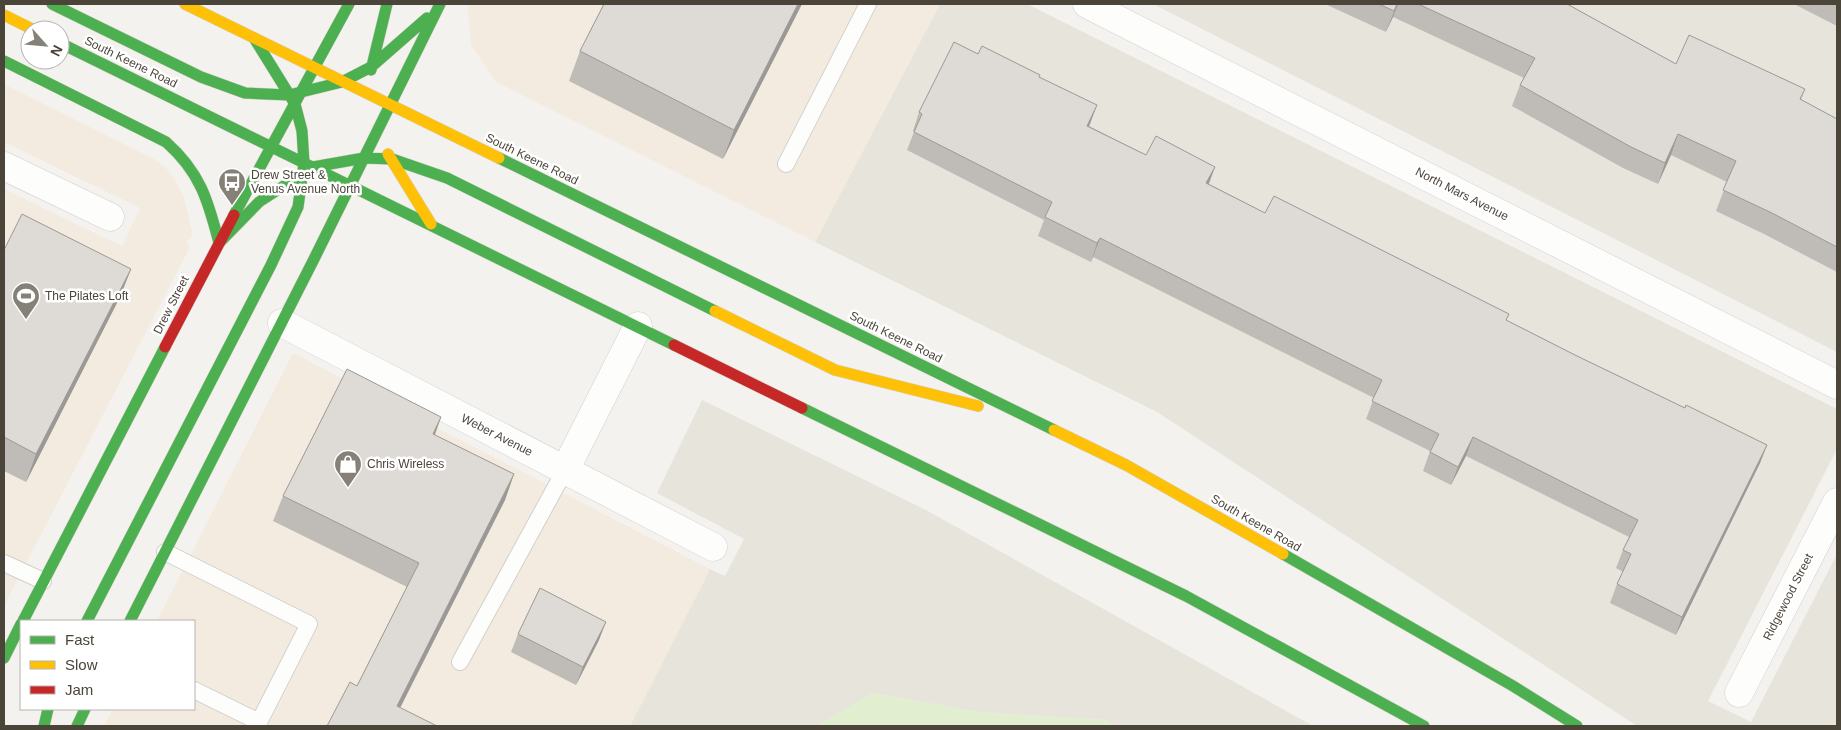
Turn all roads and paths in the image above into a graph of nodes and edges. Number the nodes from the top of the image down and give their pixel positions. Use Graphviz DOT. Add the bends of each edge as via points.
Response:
graph roads {
  1 [pos="52,4"];
  2 [pos="185,4"];
  3 [pos="350,4"];
  4 [pos="387,4"];
  5 [pos="868,4"];
  6 [pos="1086,4"];
  7 [pos="438,7"];
  8 [pos="4,15"];
  9 [pos="20,23"];
  10 [pos="254,38"];
  11 [pos="70,48"];
  12 [pos="4,61"];
  13 [pos="371,67"];
  14 [pos="315,68"];
  15 [pos="342,82"];
  16 [pos="368,94"];
  17 [pos="295,98"];
  18 [pos="389,105"];
  19 [pos="375,134"];
  20 [pos="271,147"];
  21 [pos="364,158"];
  22 [pos="392,159"];
  23 [pos="786,164"];
  24 [pos="4,166"];
  25 [pos="307,168"];
  26 [pos="351,185"];
  27 [pos="110,217"];
  28 [pos="431,224"];
  29 [pos="219,243"];
  30 [pos="282,323"];
  31 [pos="638,326"];
  32 [pos="1837,385"];
  33 [pos="1031,419"];
  34 [pos="565,470"];
  35 [pos="1837,502"];
  36 [pos="713,547"];
  37 [pos="165,552"];
  38 [pos="4,563"];
  39 [pos="43,581"];
  40 [pos="24,620"];
  41 [pos="88,620"];
  42 [pos="131,620"];
  43 [pos="20,627"];
  44 [pos="4,658"];
  45 [pos="460,662"];
  46 [pos="195,691"];
  47 [pos="1739,693"];
  48 [pos="48,710"];
  49 [pos="85,710"];
  50 [pos="258,724"];
  51 [pos="44,726"];
  52 [pos="77,726"];
  53 [pos="1424,726"];
  54 [pos="1577,726"];
  1 -- 17 [label="main road" via="201,77 245,93"];
  2 -- 10 [label="main road, South Keene Road"];
  3 -- 14 [label="main road, Drew Street"];
  4 -- 13 [label="main road"];
  5 -- 23 [label="lane"];
  6 -- 32 [label="street, North Mars Avenue"];
  7 -- 13 [label="main road"];
  7 -- 18 [label="main road"];
  8 -- 9 [label="main road"];
  10 -- 14 [label="main road, South Keene Road"];
  10 -- 17 [label="main road"];
  11 -- 20 [label="main road, South Keene Road"];
  12 -- 29 [label="main road" via="166,142 184,156 204,188"];
  13 -- 15 [label="main road"];
  13 -- 16 [label="main road"];
  14 -- 15 [label="main road, South Keene Road"];
  14 -- 17 [label="main road, Drew Street"];
  15 -- 16 [label="main road, South Keene Road"];
  15 -- 17 [label="main road"];
  16 -- 18 [label="main road, South Keene Road"];
  16 -- 19 [label="main road"];
  17 -- 20 [label="main road, Drew Street"];
  17 -- 25 [label="main road"];
  18 -- 19 [label="main road"];
  18 -- 33 [label="main road, South Keene Road"];
  19 -- 21 [label="main road"];
  19 -- 22 [label="main road"];
  20 -- 25 [label="main road, South Keene Road"];
  20 -- 29 [label="main road, Drew Street"];
  21 -- 22 [label="main road"];
  21 -- 25 [label="main road"];
  21 -- 26 [label="main road"];
  22 -- 28 [label="main road"];
  22 -- 33 [label="main road" via="447,178 835,370"];
  24 -- 27 [label="street"];
  25 -- 26 [label="main road, South Keene Road"];
  25 -- 29 [label="main road" via="259,202"];
  25 -- 41 [label="main road" via="298,207 271,265"];
  26 -- 28 [label="main road, South Keene Road"];
  26 -- 30 [label="main road"];
  28 -- 31 [label="main road, South Keene Road"];
  29 -- 39 [label="main road, Drew Street"];
  30 -- 34 [label="street, Weber Avenue"];
  30 -- 37 [label="main road"];
  31 -- 34 [label="street"];
  31 -- 53 [label="main road, South Keene Road" via="1186,596"];
  33 -- 54 [label="main road, South Keene Road" via="1126,465 1513,686"];
  34 -- 36 [label="street, Weber Avenue"];
  34 -- 45 [label="lane"];
  35 -- 47 [label="street, Ridgewood Street"];
  37 -- 42 [label="main road"];
  37 -- 50 [label="lane" via="309,624"];
  38 -- 39 [label="lane"];
  39 -- 40 [label="main road, Drew Street"];
  43 -- 44 [label="main road, Drew Street"];
  46 -- 50 [label="lane"];
  48 -- 51 [label="main road"];
  49 -- 52 [label="main road"];
}
